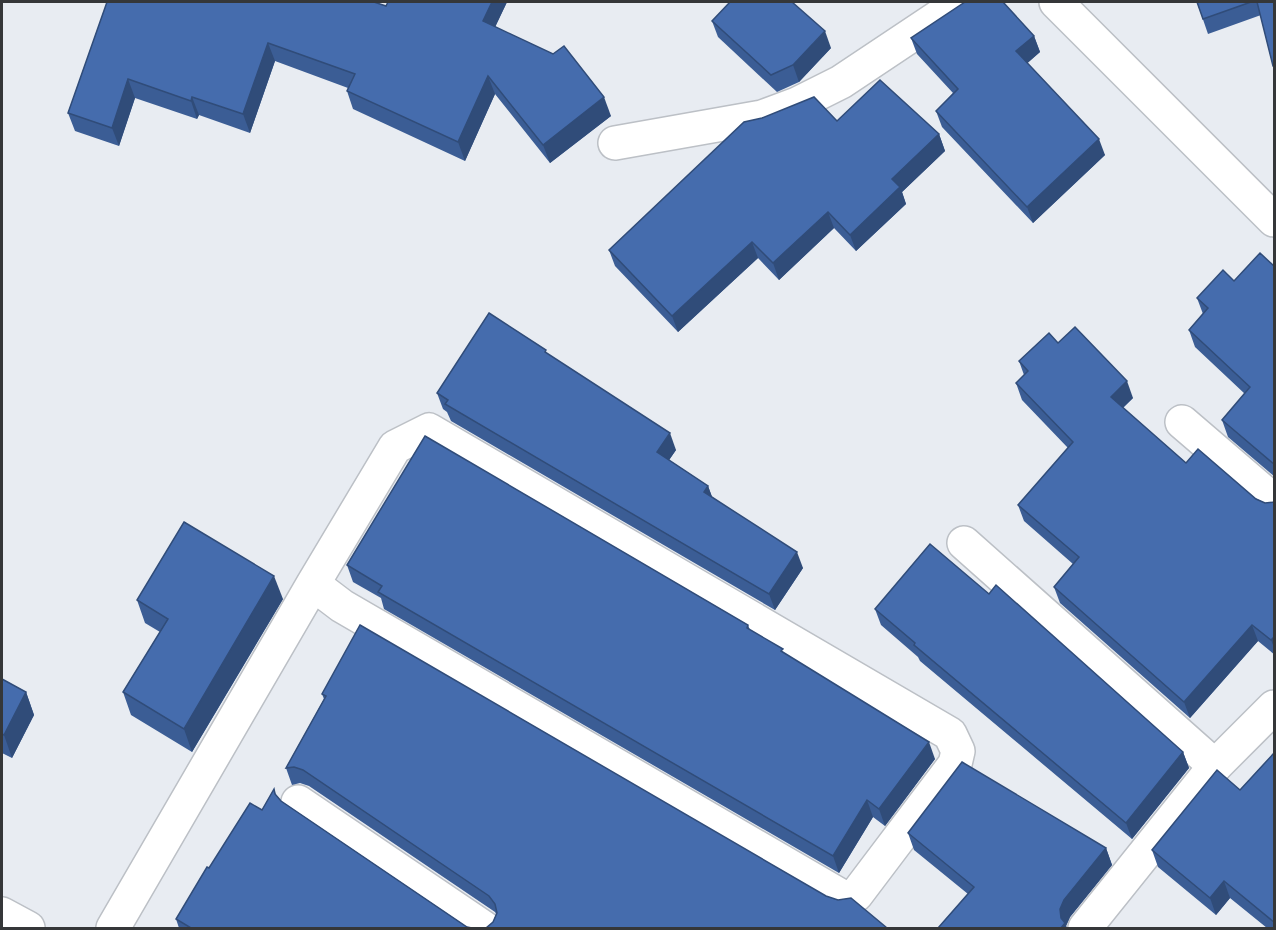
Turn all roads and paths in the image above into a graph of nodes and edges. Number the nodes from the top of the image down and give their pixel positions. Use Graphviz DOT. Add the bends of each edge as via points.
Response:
graph roads {
  1 [pos="961,2"];
  2 [pos="1056,2"];
  3 [pos="615,143"];
  4 [pos="1275,220"];
  5 [pos="1182,422"];
  6 [pos="1275,501"];
  7 [pos="964,543"];
  8 [pos="313,584"];
  9 [pos="1275,707"];
  10 [pos="1215,766"];
  11 [pos="298,802"];
  12 [pos="2,914"];
  13 [pos="28,928"];
  14 [pos="113,928"];
  15 [pos="484,928"];
  16 [pos="1085,928"];
  1 -- 3 [label="street" via="841,82 797,104 762,117"];
  2 -- 4 [label="street"];
  5 -- 6 [label="street"];
  7 -- 10 [label="street"];
  8 -- 8 [label="street" via="342,606 848,898 856,895 955,764 958,751 950,734 429,430 395,447"];
  8 -- 14 [label="street"];
  9 -- 10 [label="street"];
  10 -- 16 [label="street"];
  11 -- 15 [label="street"];
  12 -- 13 [label="street"];
}
